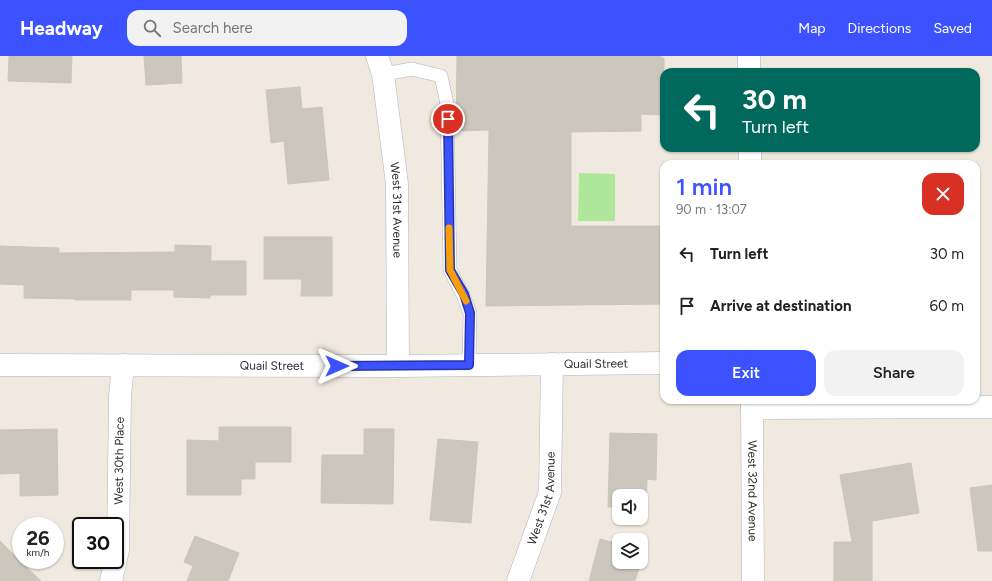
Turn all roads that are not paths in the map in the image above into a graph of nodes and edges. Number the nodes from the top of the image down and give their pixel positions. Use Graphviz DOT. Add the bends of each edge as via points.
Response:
graph roads {
  1 [pos="749,56"];
  2 [pos="380,65"];
  3 [pos="749,68"];
  4 [pos="660,363"];
  5 [pos="552,364"];
  6 [pos="0,365"];
  7 [pos="124,365"];
  8 [pos="469,365"];
  9 [pos="398,366"];
  10 [pos="752,404"];
  11 [pos="992,407"];
  12 [pos="111,581"];
  13 [pos="518,581"];
  14 [pos="753,581"];
  1 -- 3 [label="street"];
  2 -- 8 [label="lane" via="441,76 447,104 450,270 464,294 470,313"];
  2 -- 9 [label="street, West 31st Avenue" via="396,184"];
  4 -- 5 [label="street, Quail Street"];
  5 -- 8 [label="street, Quail Street"];
  5 -- 13 [label="street, West 31st Avenue" via="550,492"];
  6 -- 7 [label="street, Quail Street"];
  7 -- 9 [label="street, Quail Street"];
  7 -- 12 [label="street, West 30th Place" via="120,396 118,550"];
  8 -- 9 [label="street, Quail Street"];
  10 -- 11 [label="street"];
  10 -- 14 [label="street, West 32nd Avenue"];
}
